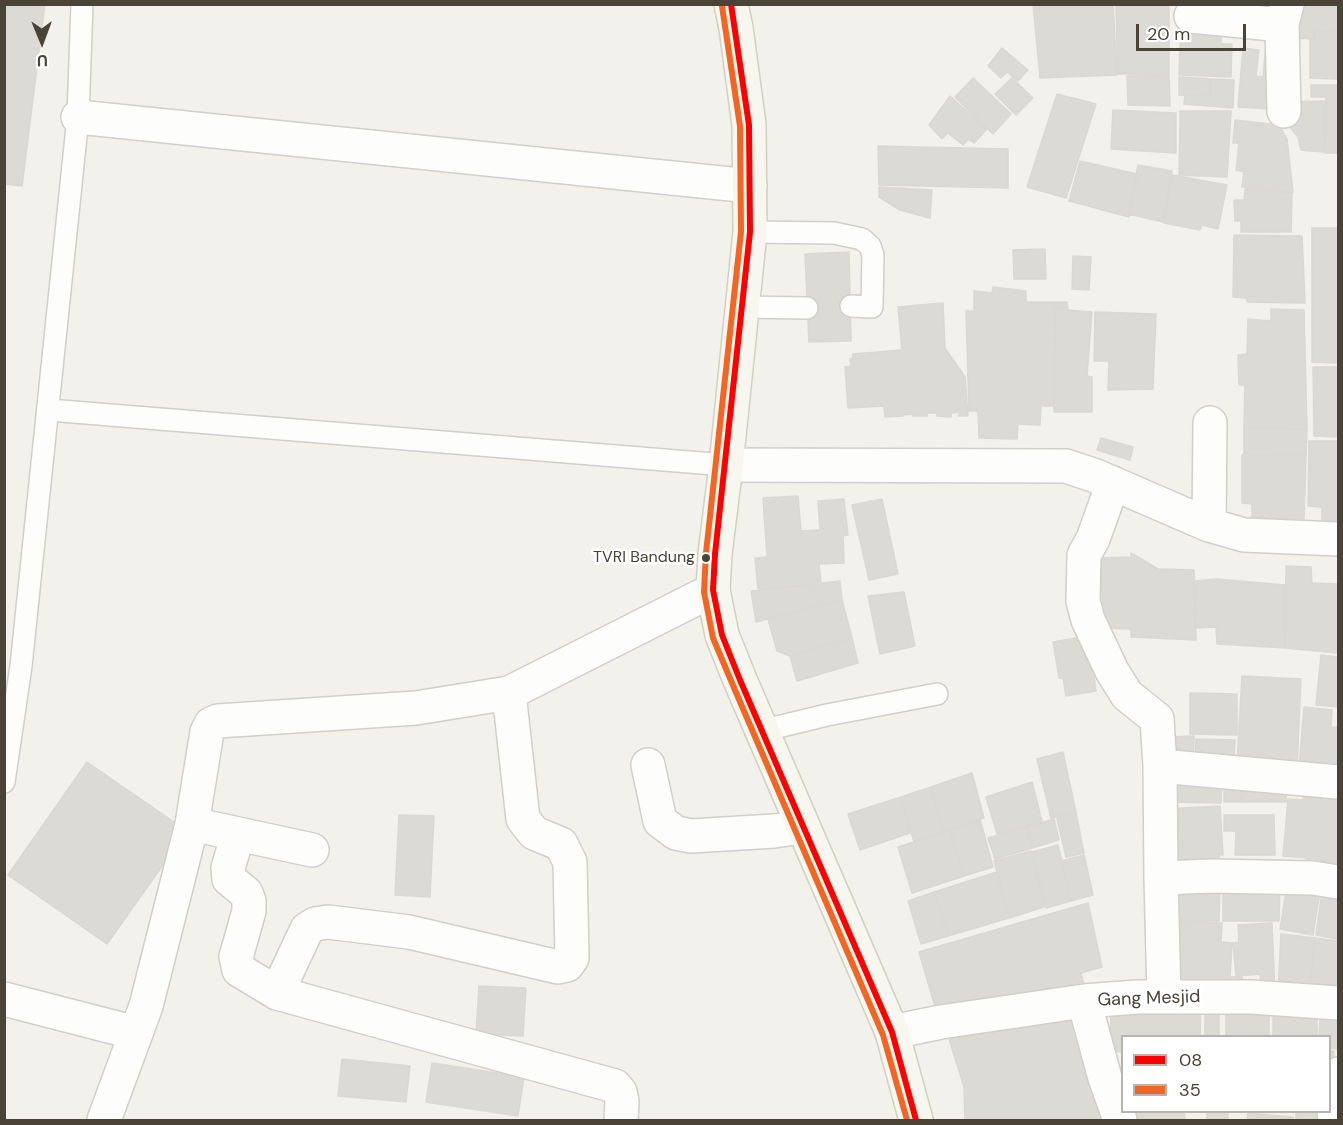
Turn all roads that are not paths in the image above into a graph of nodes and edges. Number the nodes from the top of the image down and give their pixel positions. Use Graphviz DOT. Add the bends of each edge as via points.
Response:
graph roads {
  1 [pos="82,4"];
  2 [pos="730,4"];
  3 [pos="1285,15"];
  4 [pos="1191,16"];
  5 [pos="1284,111"];
  6 [pos="78,117"];
  7 [pos="750,186"];
  8 [pos="750,232"];
  9 [pos="851,306"];
  10 [pos="742,307"];
  11 [pos="807,308"];
  12 [pos="49,410"];
  13 [pos="1210,423"];
  14 [pos="726,465"];
  15 [pos="1113,483"];
  16 [pos="1209,525"];
  17 [pos="1338,539"];
  18 [pos="713,590"];
  19 [pos="13,664"];
  20 [pos="509,693"];
  21 [pos="937,694"];
  22 [pos="761,731"];
  23 [pos="648,765"];
  24 [pos="1160,766"];
  25 [pos="4,782"];
  26 [pos="1338,782"];
  27 [pos="192,824"];
  28 [pos="802,827"];
  29 [pos="238,834"];
  30 [pos="312,850"];
  31 [pos="1161,878"];
  32 [pos="1338,882"];
  33 [pos="277,993"];
  34 [pos="1164,997"];
  35 [pos="4,999"];
  36 [pos="1084,1001"];
  37 [pos="1338,1003"];
  38 [pos="892,1032"];
  39 [pos="136,1033"];
  40 [pos="1338,1074"];
  41 [pos="104,1120"];
  42 [pos="621,1120"];
  43 [pos="916,1120"];
  44 [pos="1120,1120"];
  45 [pos="1335,1120"];
  1 -- 6 [label="lane"];
  2 -- 7 [label="main road" via="749,125"];
  3 -- 4 [label="street"];
  3 -- 5 [label="street"];
  6 -- 7 [label="street"];
  6 -- 12 [label="lane"];
  7 -- 8 [label="main road"];
  8 -- 9 [label="lane" via="834,233 862,239 873,255 872,307"];
  8 -- 10 [label="main road"];
  10 -- 11 [label="lane"];
  10 -- 14 [label="main road"];
  12 -- 14 [label="lane"];
  12 -- 19 [label="lane"];
  13 -- 16 [label="street"];
  14 -- 15 [label="street" via="1066,466"];
  14 -- 18 [label="main road"];
  15 -- 16 [label="street"];
  15 -- 24 [label="street" via="1084,555 1083,601 1088,621 1112,671 1127,694 1157,719"];
  16 -- 17 [label="street" via="1244,535"];
  18 -- 20 [label="street"];
  18 -- 22 [label="main road" via="722,635"];
  19 -- 25 [label="lane"];
  20 -- 27 [label="street" via="416,708 218,721 207,732"];
  20 -- 33 [label="street" via="523,819 534,833 561,844 570,862 572,958 567,965 558,967 409,932 328,922 307,929"];
  21 -- 22 [label="lane"];
  22 -- 28 [label="main road"];
  23 -- 28 [label="street" via="660,821 676,833 691,836"];
  24 -- 26 [label="street"];
  24 -- 31 [label="street"];
  27 -- 29 [label="street"];
  27 -- 39 [label="street"];
  28 -- 38 [label="main road"];
  29 -- 30 [label="street"];
  29 -- 33 [label="street" via="228,867 229,879 246,892 249,901 236,957 239,970"];
  31 -- 32 [label="street" via="1314,878"];
  31 -- 34 [label="street"];
  33 -- 42 [label="street" via="615,1086 622,1101"];
  34 -- 36 [label="street, Gang Mesjid"];
  34 -- 37 [label="street, Gang Mesjid"];
  35 -- 39 [label="street"];
  36 -- 38 [label="street"];
  36 -- 44 [label="street, Gang Mesjid"];
  38 -- 43 [label="main road"];
  39 -- 41 [label="street"];
  40 -- 45 [label="street"];
}
